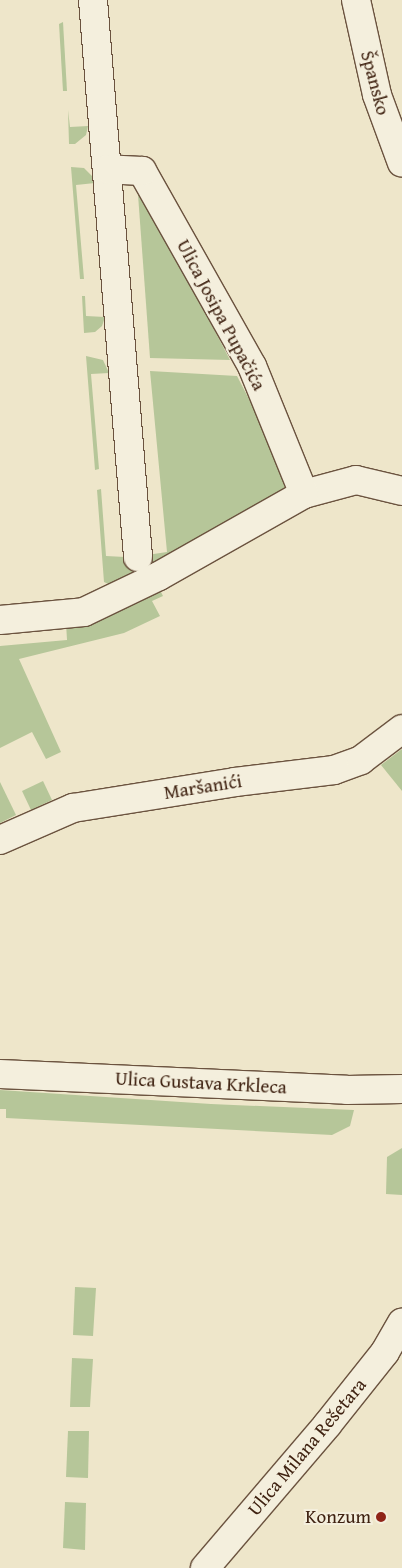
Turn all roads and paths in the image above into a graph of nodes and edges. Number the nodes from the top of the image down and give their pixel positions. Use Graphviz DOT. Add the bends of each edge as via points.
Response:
graph roads {
  1 [pos="93,0"];
  2 [pos="356,0"];
  3 [pos="402,163"];
  4 [pos="108,169"];
  5 [pos="402,491"];
  6 [pos="304,494"];
  7 [pos="138,557"];
  8 [pos="0,620"];
  9 [pos="402,729"];
  10 [pos="0,840"];
  11 [pos="0,1074"];
  12 [pos="402,1089"];
  13 [pos="402,1322"];
  14 [pos="205,1568"];
  1 -- 4 [label="street"];
  2 -- 3 [label="street, Špansko" via="377,95"];
  4 -- 6 [label="street, Ulica Josipa Pupačića" via="142,172 252,366"];
  4 -- 7 [label="street"];
  5 -- 6 [label="street" via="356,480"];
  6 -- 8 [label="street" via="159,576 84,612"];
  9 -- 10 [label="street, Maršanići" via="361,760 334,770 218,784 73,808"];
  11 -- 12 [label="street, Ulica Gustava Krkleca" via="347,1090"];
  13 -- 14 [label="street, Ulica Milana Rešetara" via="385,1352 327,1425"];
}
